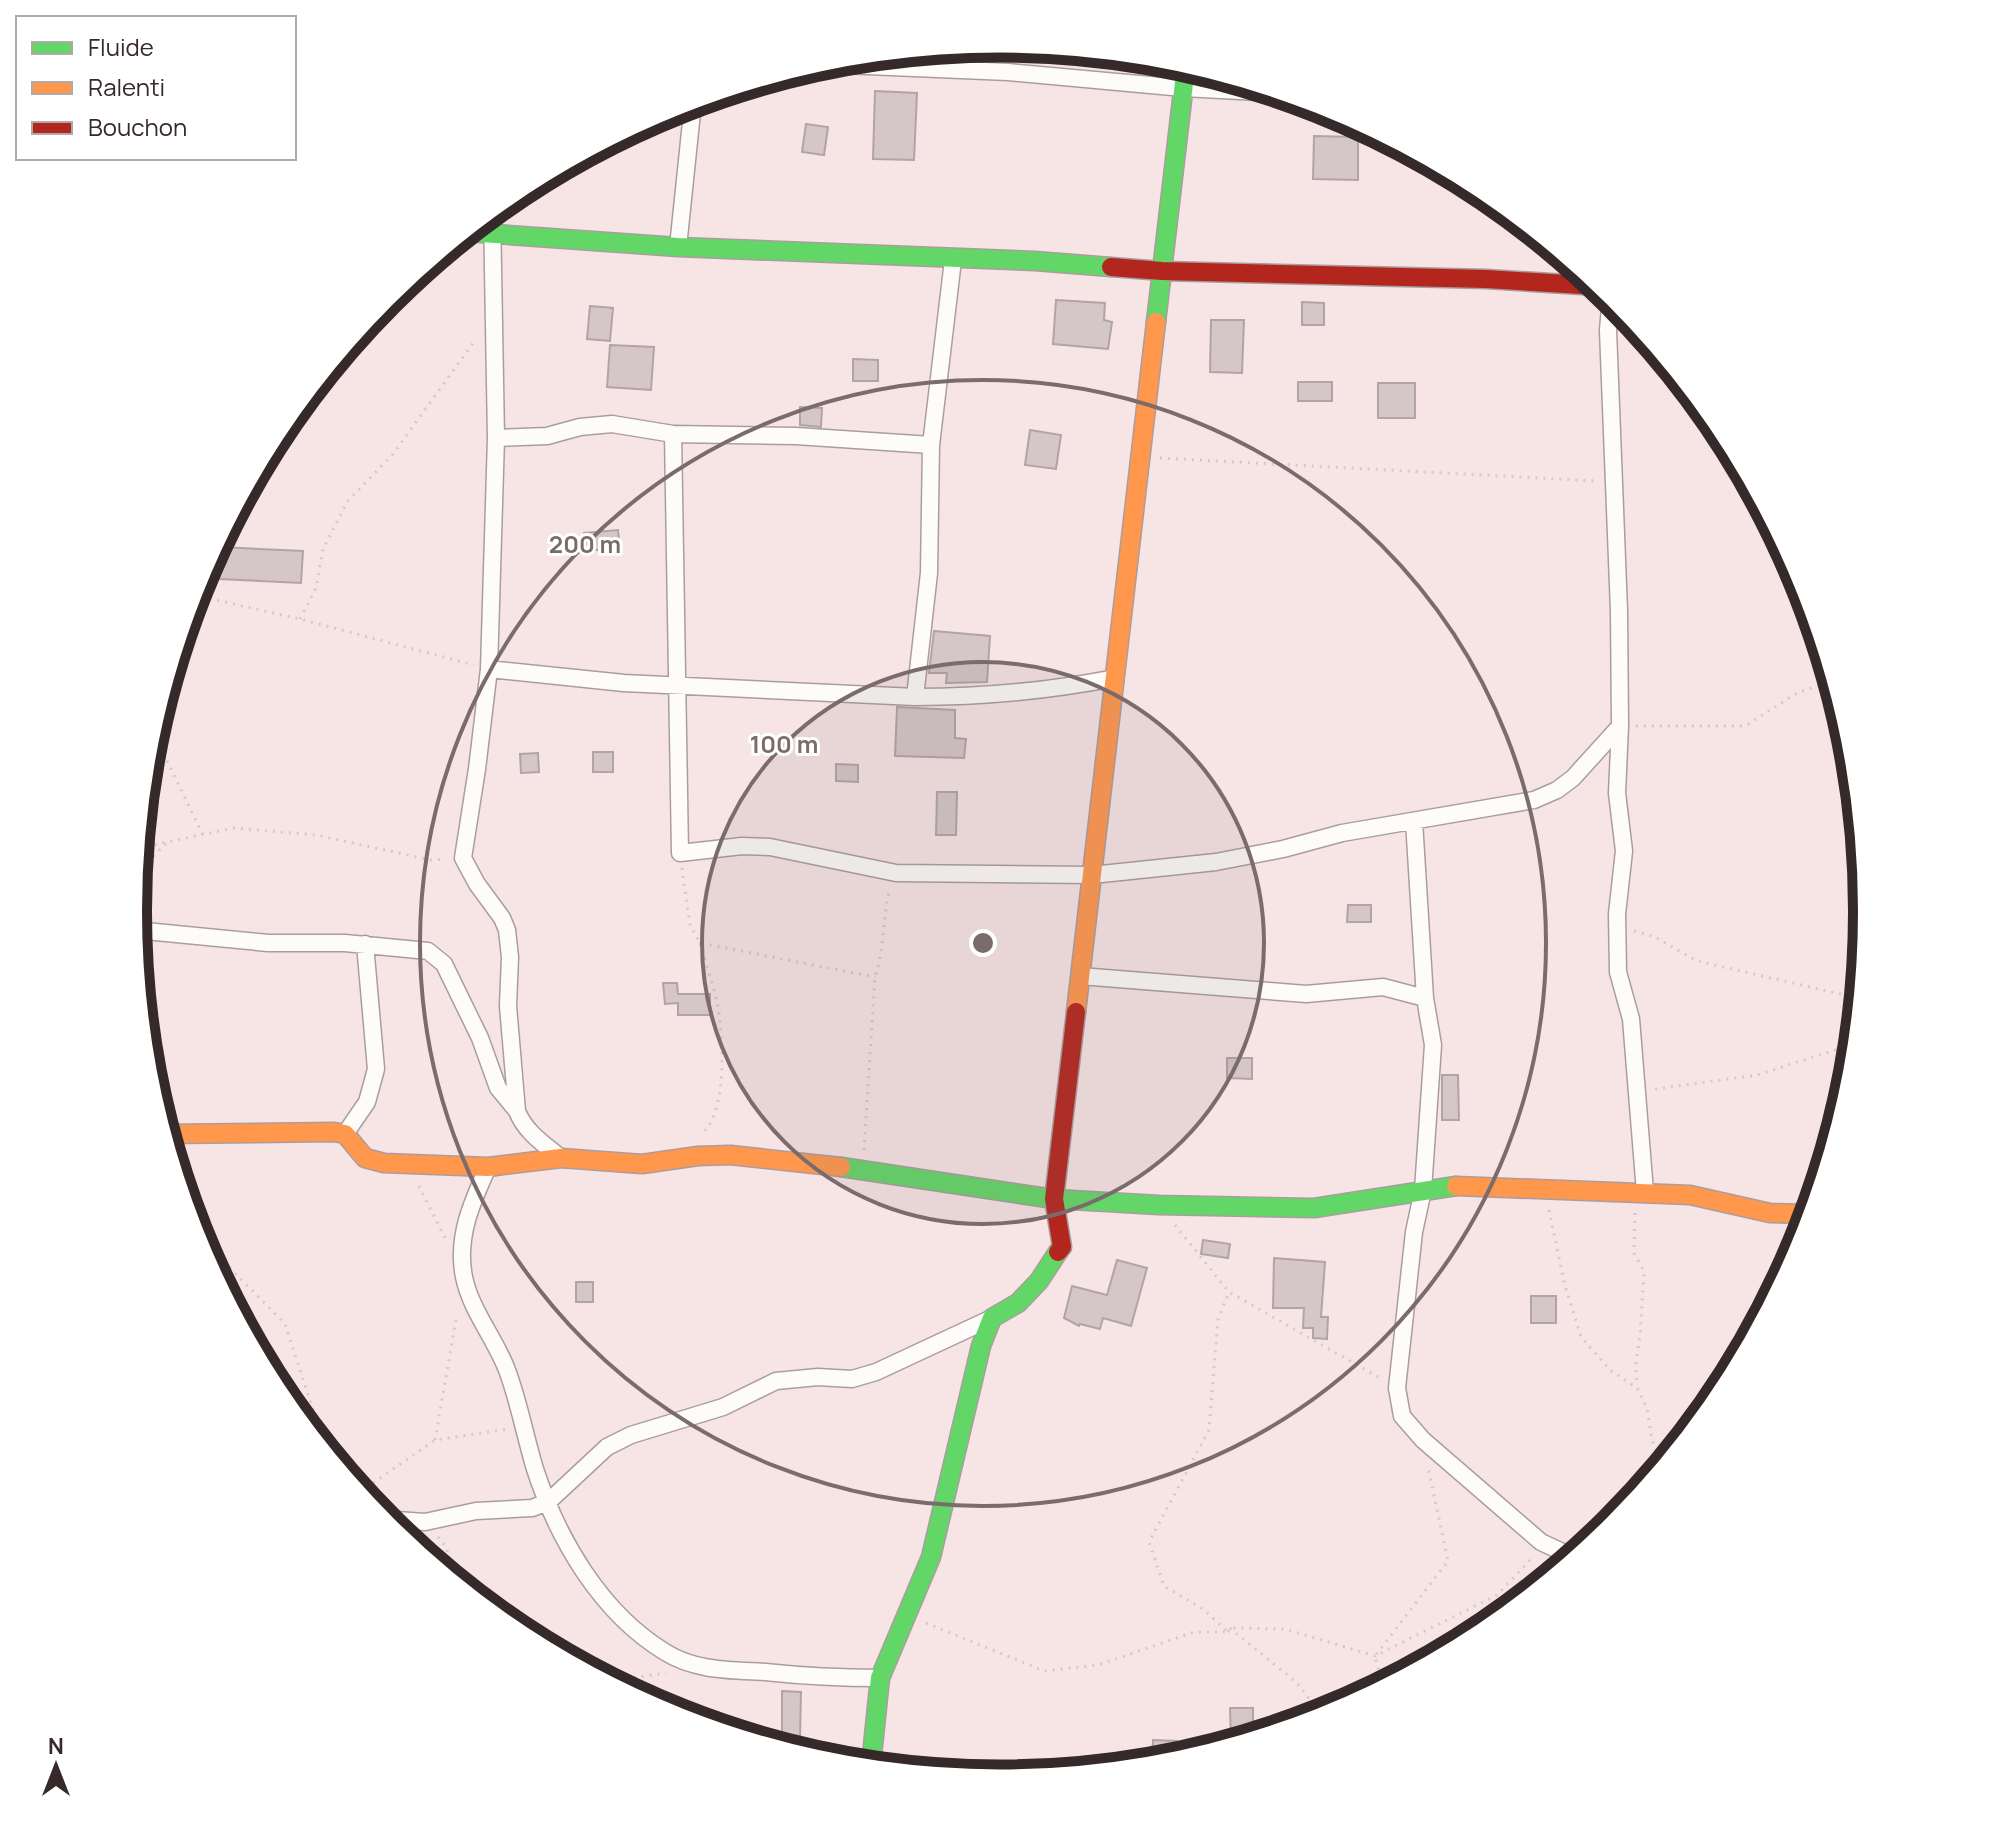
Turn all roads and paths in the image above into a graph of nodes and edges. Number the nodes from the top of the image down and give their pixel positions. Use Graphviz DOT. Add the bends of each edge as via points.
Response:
graph roads {
  1 [pos="880,67"];
  2 [pos="1184,78"];
  3 [pos="1183,88"];
  4 [pos="1233,91"];
  5 [pos="692,116"];
  6 [pos="491,227"];
  7 [pos="482,233"];
  8 [pos="491,234"];
  9 [pos="678,247"];
  10 [pos="953,260"];
  11 [pos="1162,271"];
  12 [pos="1575,282"];
  13 [pos="1609,315"];
  14 [pos="477,338"];
  15 [pos="673,434"];
  16 [pos="496,438"];
  17 [pos="931,445"];
  18 [pos="1140,457"];
  19 [pos="1613,482"];
  20 [pos="207,598"];
  21 [pos="300,619"];
  22 [pos="489,669"];
  23 [pos="1115,678"];
  24 [pos="1822,684"];
  25 [pos="675,686"];
  26 [pos="915,697"];
  27 [pos="1620,726"];
  28 [pos="162,751"];
  29 [pos="1414,821"];
  30 [pos="203,835"];
  31 [pos="167,842"];
  32 [pos="150,846"];
  33 [pos="680,853"];
  34 [pos="463,858"];
  35 [pos="149,861"];
  36 [pos="896,873"];
  37 [pos="1092,875"];
  38 [pos="1617,927"];
  39 [pos="148,931"];
  40 [pos="700,943"];
  41 [pos="365,944"];
  42 [pos="1080,976"];
  43 [pos="875,977"];
  44 [pos="1848,996"];
  45 [pos="1425,998"];
  46 [pos="1842,1048"];
  47 [pos="1639,1093"];
  48 [pos="517,1111"];
  49 [pos="177,1134"];
  50 [pos="345,1134"];
  51 [pos="695,1140"];
  52 [pos="561,1158"];
  53 [pos="408,1164"];
  54 [pos="488,1167"];
  55 [pos="863,1169"];
  56 [pos="1545,1187"];
  57 [pos="1423,1190"];
  58 [pos="1645,1192"];
  59 [pos="1054,1199"];
  60 [pos="1159,1205"];
  61 [pos="1797,1214"];
  62 [pos="450,1249"];
  63 [pos="222,1260"];
  64 [pos="464,1277"];
  65 [pos="1229,1292"];
  66 [pos="992,1318"];
  67 [pos="1397,1388"];
  68 [pos="1637,1388"];
  69 [pos="318,1423"];
  70 [pos="524,1427"];
  71 [pos="435,1440"];
  72 [pos="1423,1440"];
  73 [pos="1657,1454"];
  74 [pos="370,1485"];
  75 [pos="548,1502"];
  76 [pos="404,1521"];
  77 [pos="425,1522"];
  78 [pos="1541,1542"];
  79 [pos="1562,1552"];
  80 [pos="451,1563"];
  81 [pos="907,1616"];
  82 [pos="1229,1630"];
  83 [pos="1375,1656"];
  84 [pos="698,1666"];
  85 [pos="1380,1675"];
  86 [pos="627,1678"];
  87 [pos="880,1678"];
  88 [pos="1313,1704"];
  89 [pos="872,1754"];
  1 -- 3 [label="street"];
  2 -- 3 [label="street"];
  3 -- 4 [label="street"];
  3 -- 11 [label="street"];
  5 -- 9 [label="street"];
  6 -- 8 [label="street"];
  7 -- 8 [label="street"];
  8 -- 9 [label="street"];
  8 -- 16 [label="street"];
  9 -- 10 [label="street"];
  10 -- 11 [label="street"];
  10 -- 17 [label="street"];
  11 -- 12 [label="street"];
  11 -- 18 [label="street"];
  13 -- 19 [label="street"];
  14 -- 21 [label="path" via="393,454 347,502 323,549 316,588"];
  15 -- 16 [label="street" via="612,424 547,436"];
  15 -- 17 [label="street"];
  15 -- 25 [label="street"];
  16 -- 22 [label="street"];
  17 -- 26 [label="street" via="929,573"];
  18 -- 19 [label="path"];
  18 -- 23 [label="street"];
  19 -- 27 [label="street"];
  20 -- 21 [label="path"];
  21 -- 22 [label="path"];
  22 -- 25 [label="street"];
  22 -- 34 [label="street"];
  23 -- 26 [label="street" via="1029,691"];
  23 -- 37 [label="street"];
  24 -- 27 [label="path" via="1797,693 1745,726"];
  25 -- 26 [label="street"];
  25 -- 33 [label="street"];
  27 -- 29 [label="street" via="1557,790 1534,800"];
  27 -- 38 [label="street" via="1617,793 1624,851"];
  28 -- 30 [label="path"];
  29 -- 37 [label="street" via="1216,862"];
  29 -- 45 [label="street"];
  30 -- 31 [label="path"];
  30 -- 34 [label="path" via="234,828 316,835 431,860"];
  31 -- 32 [label="path"];
  31 -- 35 [label="path"];
  33 -- 36 [label="street" via="770,847"];
  33 -- 40 [label="path" via="690,925"];
  34 -- 48 [label="street" via="507,930"];
  36 -- 37 [label="street"];
  36 -- 43 [label="path"];
  37 -- 42 [label="street"];
  38 -- 44 [label="path" via="1655,937 1697,961"];
  38 -- 47 [label="street" via="1618,972 1631,1019"];
  39 -- 41 [label="street" via="268,943"];
  40 -- 43 [label="path"];
  40 -- 51 [label="path" via="720,1020 720,1100 714,1120"];
  41 -- 48 [label="street" via="428,951 444,964 498,1088"];
  41 -- 50 [label="street" via="376,1069 367,1102"];
  42 -- 45 [label="street" via="1306,994 1383,987"];
  42 -- 59 [label="street"];
  43 -- 55 [label="path"];
  45 -- 57 [label="street" via="1433,1045"];
  46 -- 47 [label="path" via="1757,1075"];
  47 -- 58 [label="street"];
  48 -- 52 [label="street" via="523,1124"];
  49 -- 50 [label="street"];
  50 -- 53 [label="street" via="365,1158"];
  52 -- 54 [label="street"];
  52 -- 55 [label="street" via="642,1164 722,1155"];
  53 -- 54 [label="street"];
  53 -- 62 [label="path"];
  54 -- 64 [label="street" via="465,1225"];
  55 -- 59 [label="street"];
  56 -- 57 [label="street"];
  56 -- 58 [label="street"];
  56 -- 68 [label="path" via="1581,1337 1610,1370"];
  57 -- 60 [label="street" via="1314,1208"];
  57 -- 67 [label="street"];
  58 -- 61 [label="street"];
  58 -- 68 [label="path" via="1635,1214 1634,1253 1644,1271"];
  59 -- 60 [label="street"];
  59 -- 66 [label="street" via="1062,1247 1018,1303"];
  60 -- 65 [label="path"];
  63 -- 69 [label="path" via="285,1324"];
  64 -- 70 [label="street" via="506,1367"];
  64 -- 71 [label="path"];
  65 -- 67 [label="path"];
  65 -- 82 [label="path" via="1218,1319 1209,1430 1149,1542 1164,1586"];
  66 -- 75 [label="street" via="876,1372 852,1379 776,1381 723,1407 631,1435 607,1447"];
  66 -- 81 [label="street" via="931,1557"];
  67 -- 72 [label="street" via="1402,1416"];
  68 -- 73 [label="path"];
  70 -- 71 [label="path"];
  70 -- 75 [label="street"];
  71 -- 74 [label="path"];
  72 -- 78 [label="street"];
  72 -- 83 [label="path" via="1448,1561"];
  75 -- 77 [label="street"];
  75 -- 84 [label="street" via="590,1582 610,1606 638,1635"];
  76 -- 77 [label="street"];
  77 -- 80 [label="path" via="446,1547"];
  78 -- 79 [label="street"];
  78 -- 83 [label="path" via="1528,1564 1497,1595"];
  81 -- 82 [label="path" via="1044,1671 1098,1665 1194,1632"];
  81 -- 87 [label="street"];
  82 -- 83 [label="path" via="1285,1629"];
  82 -- 88 [label="path" via="1297,1683"];
  83 -- 85 [label="path"];
  84 -- 86 [label="path"];
  84 -- 87 [label="street"];
  87 -- 89 [label="street"];
}
